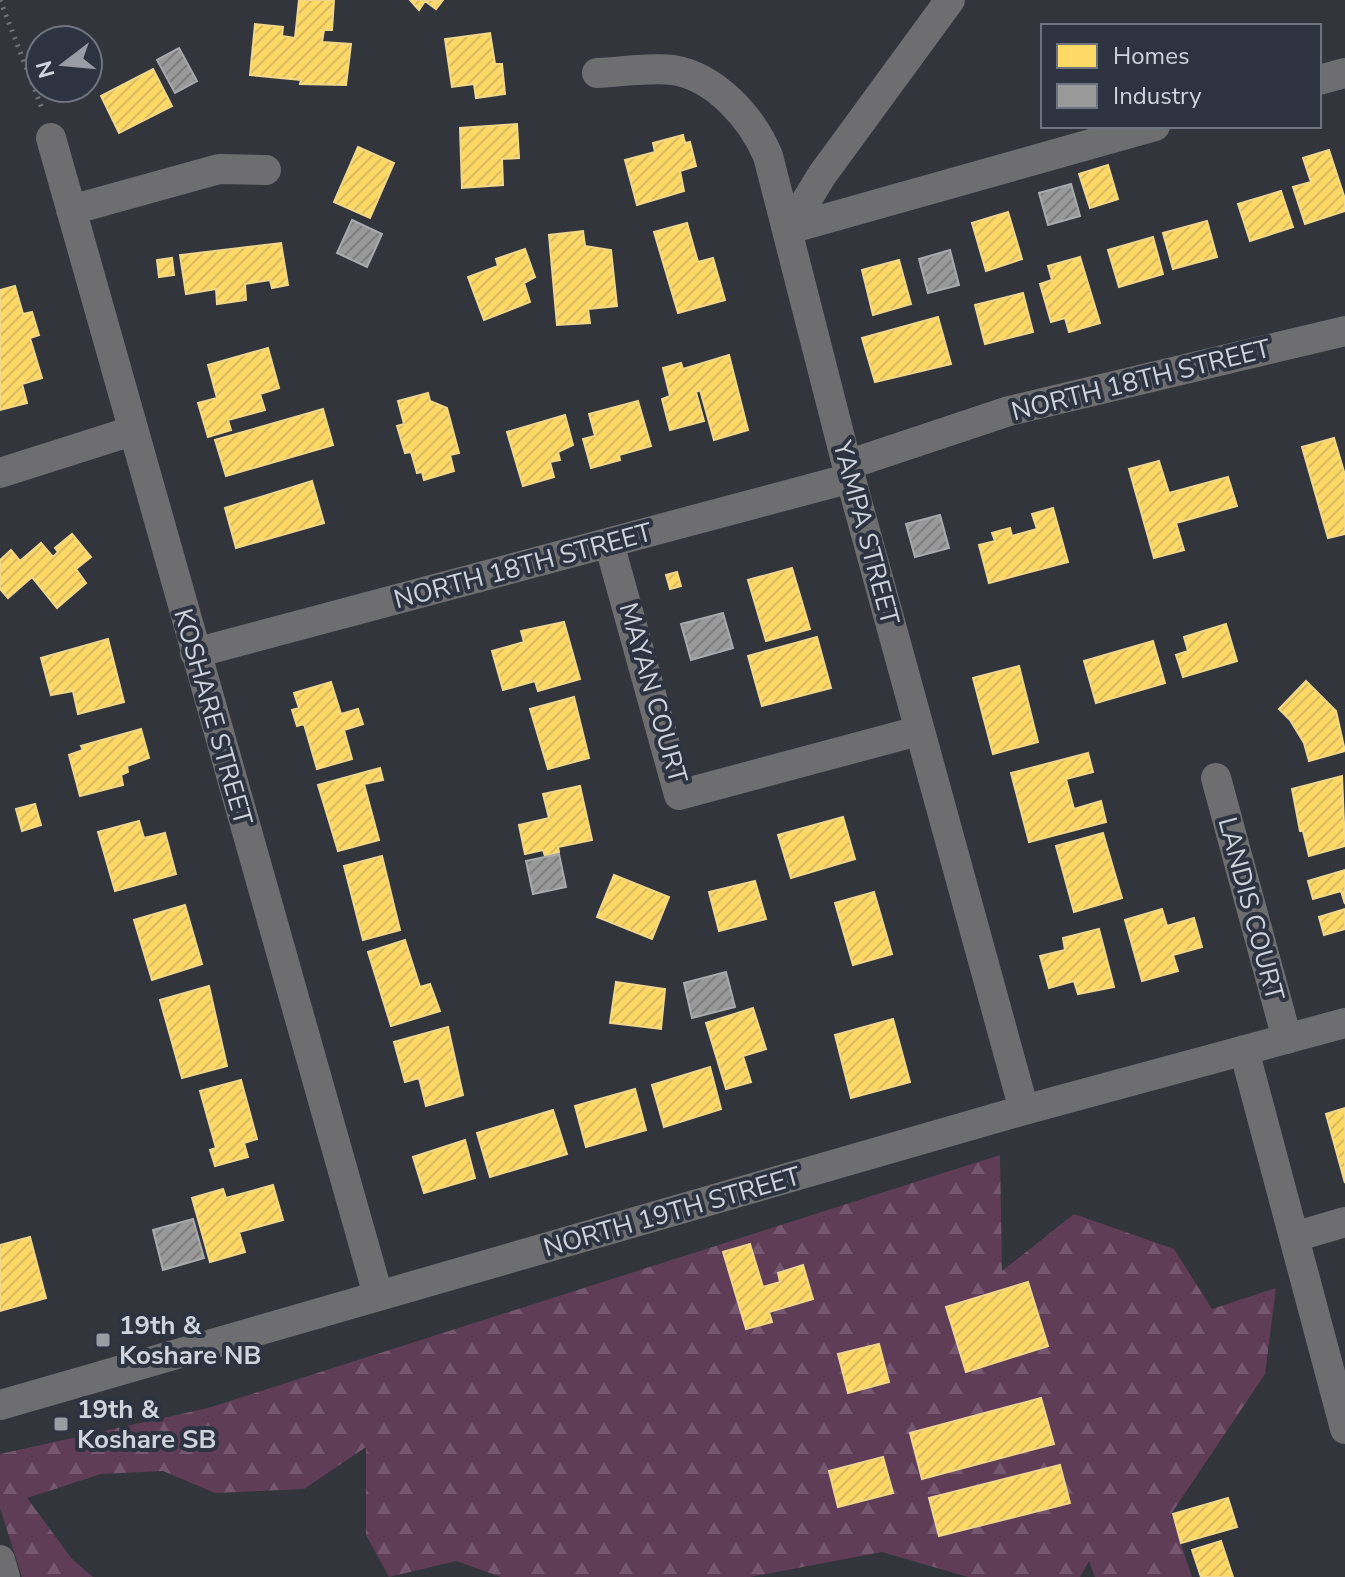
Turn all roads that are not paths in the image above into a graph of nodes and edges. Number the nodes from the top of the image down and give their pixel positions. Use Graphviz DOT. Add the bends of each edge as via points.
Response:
graph roads {
  1 [pos="950,0"];
  2 [pos="597,73"];
  3 [pos="1345,73"];
  4 [pos="1321,79"];
  5 [pos="1148,128"];
  6 [pos="51,138"];
  7 [pos="266,170"];
  8 [pos="71,210"];
  9 [pos="789,229"];
  10 [pos="1345,331"];
  11 [pos="132,431"];
  12 [pos="849,471"];
  13 [pos="0,473"];
  14 [pos="609,543"];
  15 [pos="195,653"];
  16 [pos="918,731"];
  17 [pos="1216,778"];
  18 [pos="1345,1023"];
  19 [pos="1287,1039"];
  20 [pos="1244,1050"];
  21 [pos="1024,1110"];
  22 [pos="1345,1222"];
  23 [pos="1294,1237"];
  24 [pos="378,1295"];
  25 [pos="0,1405"];
  26 [pos="1345,1429"];
  27 [pos="0,1560"];
  28 [pos="5,1577"];
  1 -- 9 [label="street" via="822,175"];
  2 -- 9 [label="street, YAMPA STREET" via="678,71 738,108 760,137"];
  3 -- 4 [label="street"];
  5 -- 9 [label="street"];
  6 -- 8 [label="street, KOSHARE STREET"];
  7 -- 8 [label="street" via="219,169"];
  8 -- 11 [label="street, KOSHARE STREET"];
  9 -- 12 [label="street, YAMPA STREET"];
  10 -- 12 [label="street, NORTH 18TH STREET" via="1009,411"];
  11 -- 13 [label="street"];
  11 -- 15 [label="street, KOSHARE STREET"];
  12 -- 14 [label="street, NORTH 18TH STREET"];
  12 -- 16 [label="street, YAMPA STREET"];
  14 -- 15 [label="street, NORTH 18TH STREET"];
  14 -- 16 [label="street, MAYAN COURT" via="679,795"];
  15 -- 24 [label="street, KOSHARE STREET"];
  16 -- 21 [label="street, YAMPA STREET"];
  17 -- 19 [label="street, LANDIS COURT"];
  18 -- 19 [label="street, NORTH 19TH STREET"];
  19 -- 20 [label="street, NORTH 19TH STREET"];
  20 -- 21 [label="street, NORTH 19TH STREET"];
  20 -- 23 [label="street"];
  21 -- 24 [label="street, NORTH 19TH STREET"];
  22 -- 23 [label="street"];
  23 -- 26 [label="street"];
  24 -- 25 [label="street, NORTH 19TH STREET"];
  27 -- 28 [label="street"];
}
